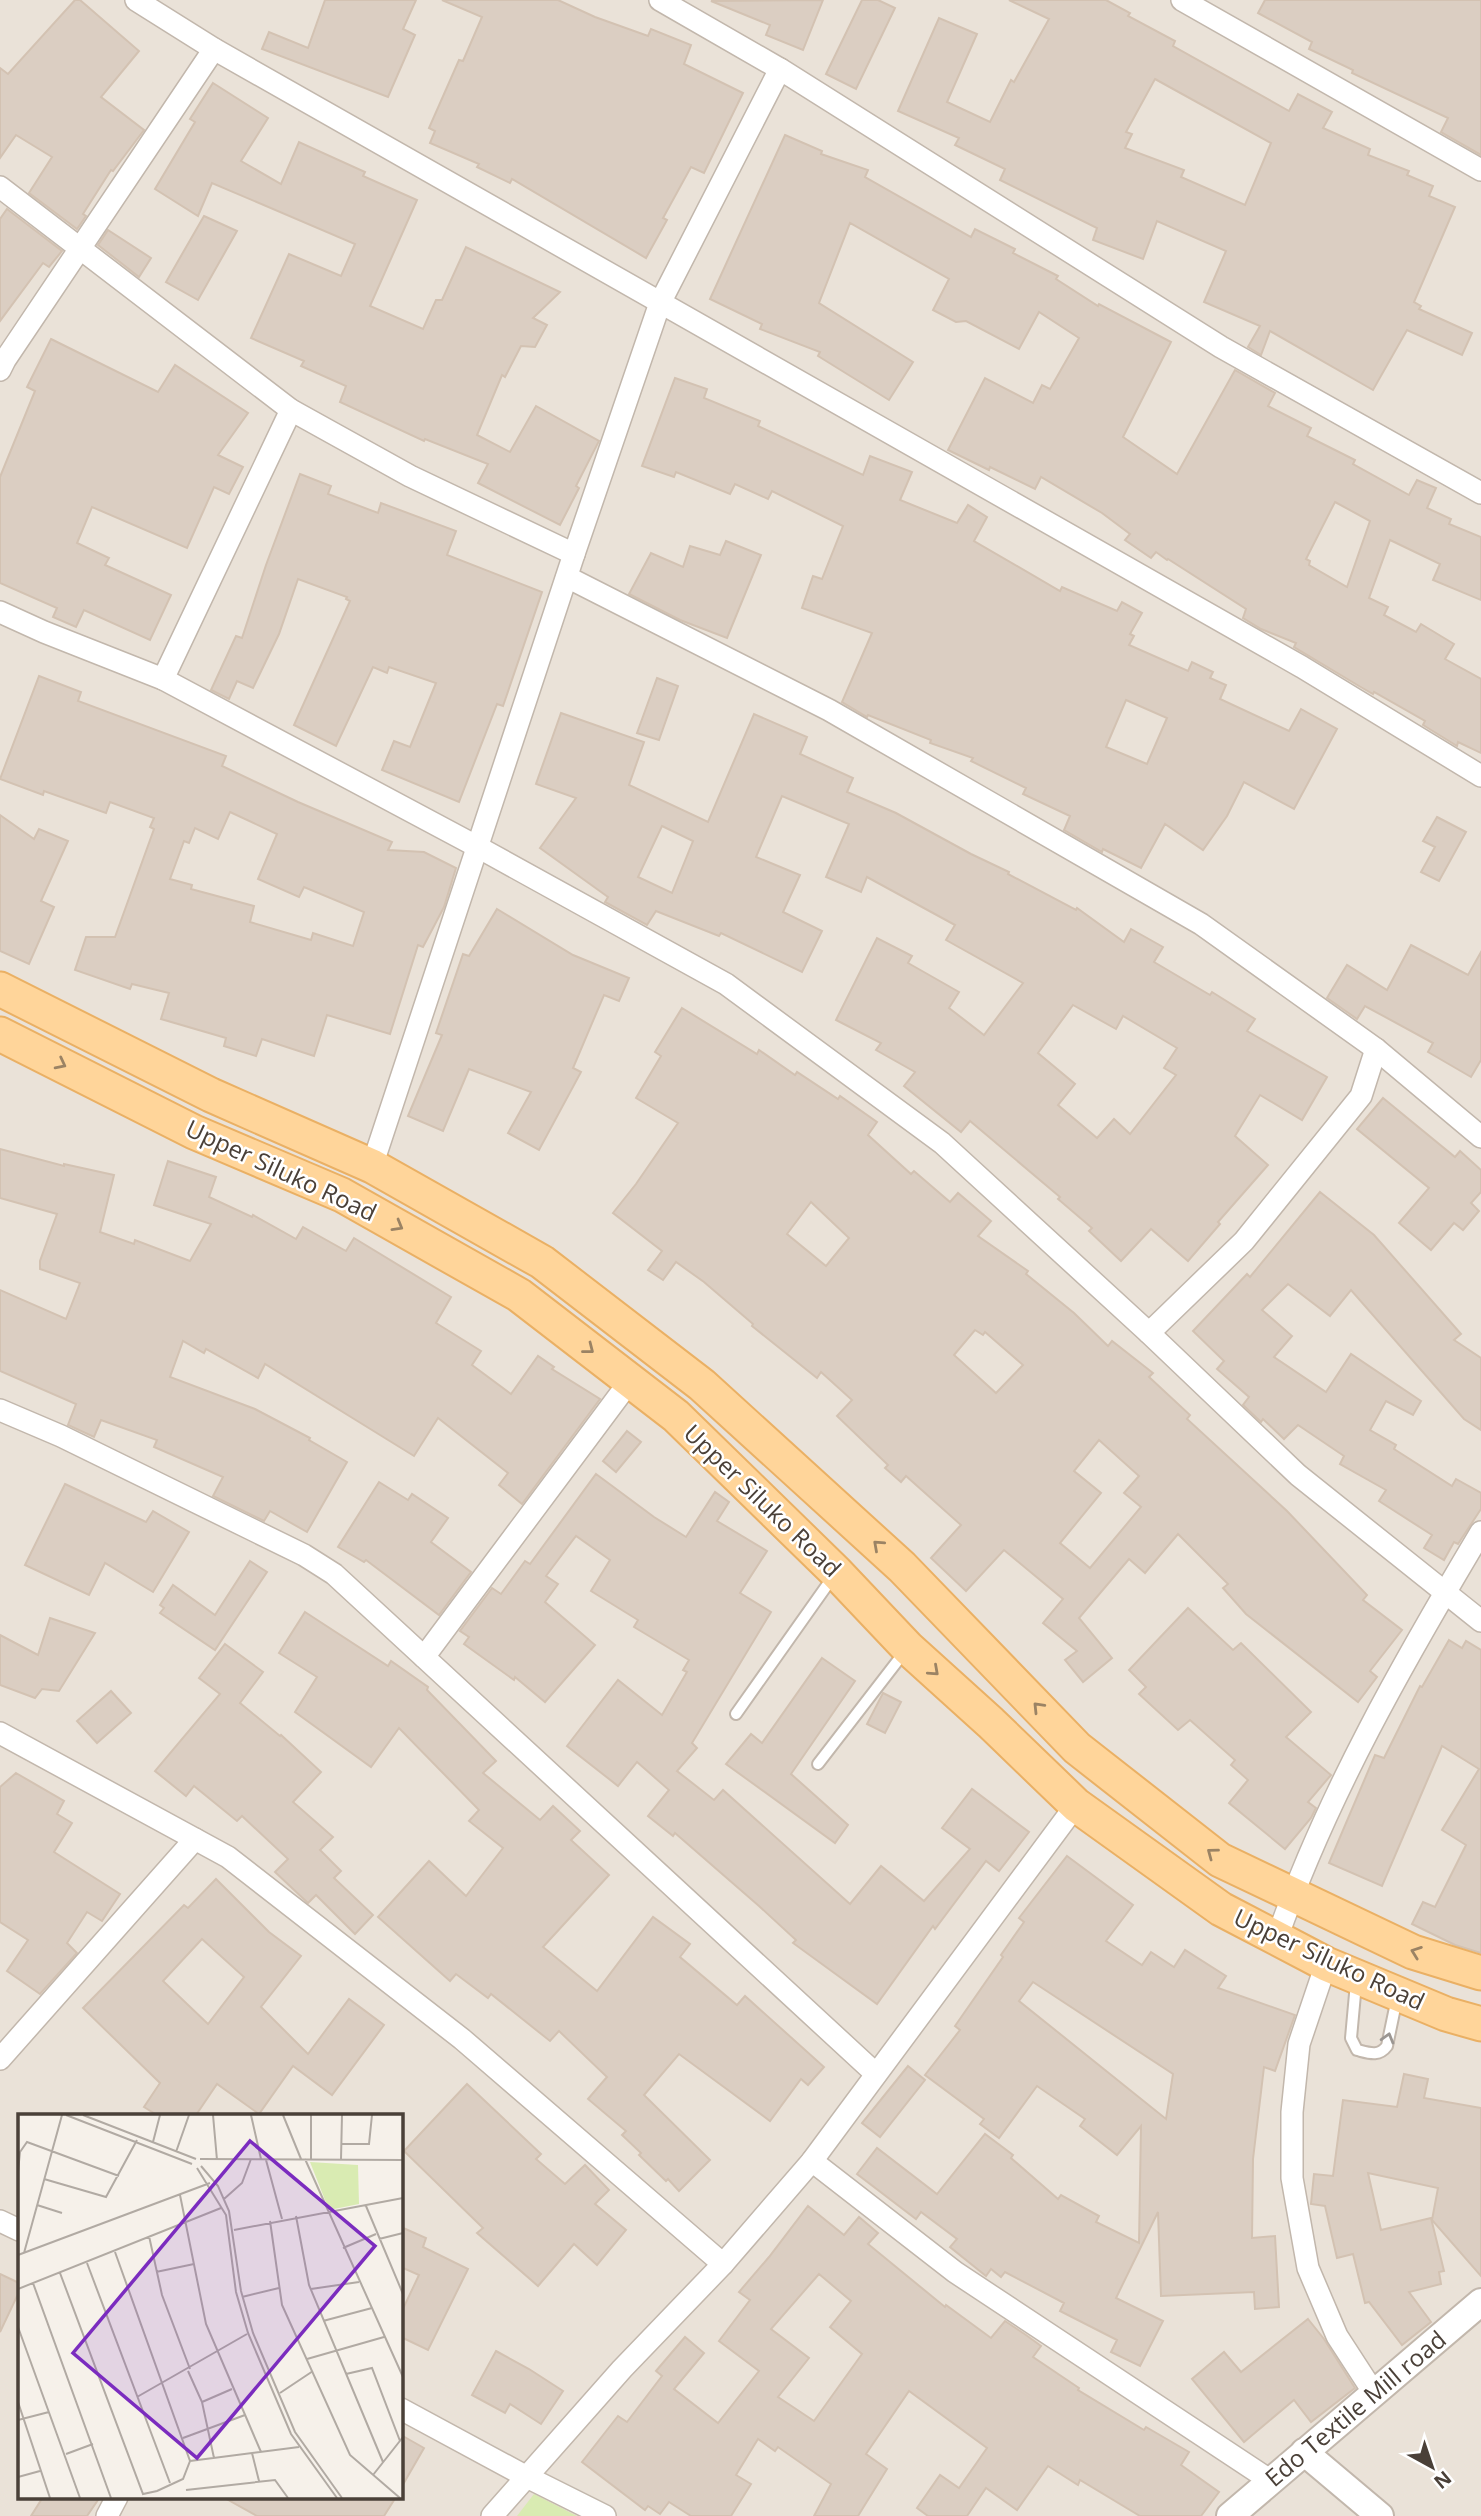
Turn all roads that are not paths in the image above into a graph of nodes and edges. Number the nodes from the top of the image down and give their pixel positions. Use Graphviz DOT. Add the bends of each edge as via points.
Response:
graph roads {
  1 [pos="136,0"];
  2 [pos="660,0"];
  3 [pos="1182,0"];
  4 [pos="214,49"];
  5 [pos="780,69"];
  6 [pos="1481,170"];
  7 [pos="0,187"];
  8 [pos="79,248"];
  9 [pos="660,303"];
  10 [pos="0,370"];
  11 [pos="291,410"];
  12 [pos="1481,493"];
  13 [pos="574,554"];
  14 [pos="568,577"];
  15 [pos="0,612"];
  16 [pos="163,679"];
  17 [pos="1481,776"];
  18 [pos="476,846"];
  19 [pos="0,989"];
  20 [pos="0,1034"];
  21 [pos="1376,1049"];
  22 [pos="1481,1137"];
  23 [pos="372,1166"];
  24 [pos="1149,1333"];
  25 [pos="630,1381"];
  26 [pos="0,1410"];
  27 [pos="1481,1532"];
  28 [pos="836,1572"];
  29 [pos="1445,1592"];
  30 [pos="1481,1621"];
  31 [pos="908,1648"];
  32 [pos="424,1657"];
  33 [pos="736,1714"];
  34 [pos="0,1733"];
  35 [pos="818,1764"];
  36 [pos="1076,1805"];
  37 [pos="195,1839"];
  38 [pos="1292,1895"];
  39 [pos="1277,1938"];
  40 [pos="1326,1964"];
  41 [pos="1481,1973"];
  42 [pos="1356,1976"];
  43 [pos="1398,1993"];
  44 [pos="1481,2024"];
  45 [pos="0,2059"];
  46 [pos="876,2074"];
  47 [pos="812,2161"];
  48 [pos="0,2221"];
  49 [pos="18,2230"];
  50 [pos="723,2264"];
  51 [pos="1481,2302"];
  52 [pos="1374,2393"];
  53 [pos="402,2410"];
  54 [pos="1304,2452"];
  55 [pos="527,2477"];
  56 [pos="1271,2481"];
  57 [pos="116,2498"];
  58 [pos="107,2516"];
  59 [pos="492,2516"];
  60 [pos="605,2516"];
  61 [pos="1230,2516"];
  62 [pos="1380,2516"];
  1 -- 4 [label="street"];
  2 -- 5 [label="street"];
  3 -- 6 [label="street"];
  4 -- 8 [label="street"];
  4 -- 9 [label="street"];
  5 -- 9 [label="street"];
  5 -- 12 [label="street" via="1221,347"];
  7 -- 8 [label="street"];
  8 -- 10 [label="street"];
  8 -- 11 [label="street"];
  9 -- 13 [label="street"];
  9 -- 17 [label="street" via="1302,667"];
  11 -- 13 [label="street" via="410,476"];
  11 -- 16 [label="street"];
  13 -- 14 [label="street"];
  14 -- 18 [label="street"];
  14 -- 21 [label="street" via="829,710 1201,924"];
  15 -- 16 [label="street"];
  16 -- 18 [label="street"];
  18 -- 23 [label="street"];
  18 -- 24 [label="street" via="726,984 942,1143"];
  19 -- 23 [label="main road, Upper Siluko Road" via="211,1095"];
  20 -- 25 [label="main road, Upper Siluko Road, one-way" via="194,1132 342,1195 519,1296"];
  21 -- 22 [label="street"];
  21 -- 24 [label="street" via="1361,1096 1244,1241"];
  38 -- 23 [label="main road, Upper Siluko Road, one-way" via="1220,1860 1077,1748 902,1567 702,1385 541,1262"];
  24 -- 29 [label="street" via="1298,1475"];
  25 -- 28 [label="main road, Upper Siluko Road" via="676,1416"];
  25 -- 32 [label="street"];
  26 -- 32 [label="street" via="304,1555 334,1574"];
  27 -- 29 [label="street"];
  28 -- 31 [label="main road, Upper Siluko Road"];
  28 -- 33 [label="lane"];
  29 -- 30 [label="street"];
  29 -- 38 [label="street" via="1356,1756"];
  31 -- 35 [label="lane"];
  31 -- 36 [label="main road, Upper Siluko Road, one-way"];
  32 -- 46 [label="street"];
  34 -- 37 [label="street"];
  36 -- 39 [label="main road, Upper Siluko Road" via="1221,1909"];
  36 -- 46 [label="street"];
  37 -- 45 [label="street"];
  37 -- 50 [label="street" via="228,1857 462,2039"];
  38 -- 39 [label="street"];
  41 -- 38 [label="main road, Upper Siluko Road, one-way" via="1413,1952"];
  39 -- 40 [label="main road, Upper Siluko Road"];
  40 -- 42 [label="main road, Upper Siluko Road"];
  40 -- 52 [label="street" via="1300,2044 1292,2112 1292,2178 1308,2268 1338,2336"];
  42 -- 43 [label="main road, Upper Siluko Road"];
  42 -- 43 [label="lane, one-way" via="1351,2038 1357,2050 1383,2052"];
  43 -- 44 [label="main road, Upper Siluko Road"];
  46 -- 47 [label="street"];
  47 -- 50 [label="street"];
  47 -- 56 [label="street" via="955,2272"];
  48 -- 49 [label="street"];
  50 -- 55 [label="street"];
  51 -- 52 [label="street, Edo Textile Mill road"];
  52 -- 54 [label="street, Edo Textile Mill road"];
  53 -- 55 [label="street"];
  54 -- 56 [label="street, Edo Textile Mill road"];
  54 -- 62 [label="street"];
  55 -- 59 [label="street"];
  55 -- 60 [label="street"];
  56 -- 61 [label="street, Edo Textile Mill road"];
  57 -- 58 [label="street"];
}
